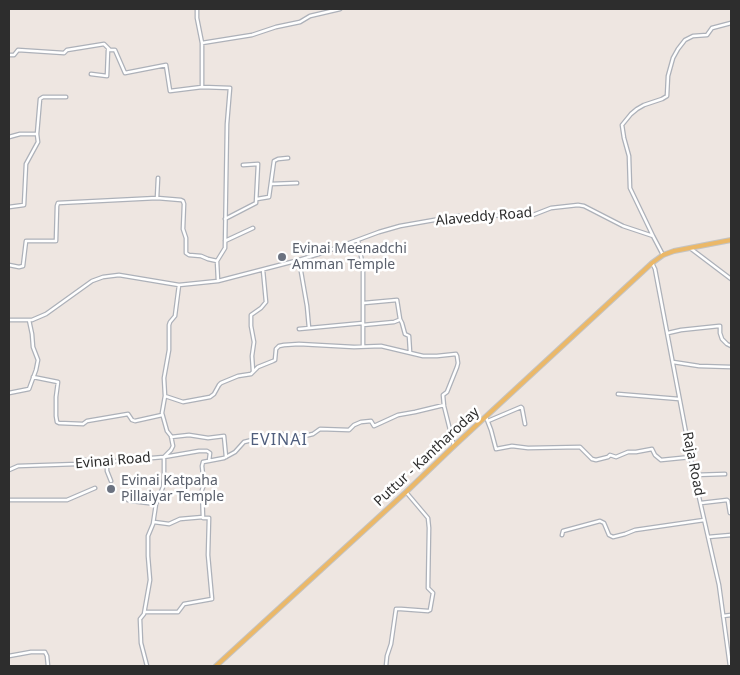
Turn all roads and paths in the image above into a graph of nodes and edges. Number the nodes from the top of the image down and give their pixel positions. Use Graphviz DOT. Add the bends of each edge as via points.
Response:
graph roads {
  1 [pos="197,9"];
  2 [pos="340,9"];
  3 [pos="731,24"];
  4 [pos="202,42"];
  5 [pos="108,48"];
  6 [pos="9,55"];
  7 [pos="91,74"];
  8 [pos="202,86"];
  9 [pos="66,97"];
  10 [pos="37,134"];
  11 [pos="9,137"];
  12 [pos="288,158"];
  13 [pos="244,165"];
  14 [pos="158,178"];
  15 [pos="297,183"];
  16 [pos="271,184"];
  17 [pos="157,198"];
  18 [pos="257,199"];
  19 [pos="9,207"];
  20 [pos="226,219"];
  21 [pos="253,228"];
  22 [pos="653,236"];
  23 [pos="358,240"];
  24 [pos="731,240"];
  25 [pos="225,241"];
  26 [pos="689,247"];
  27 [pos="663,255"];
  28 [pos="298,260"];
  29 [pos="217,261"];
  30 [pos="652,262"];
  31 [pos="9,265"];
  32 [pos="263,270"];
  33 [pos="731,278"];
  34 [pos="218,281"];
  35 [pos="179,285"];
  36 [pos="364,304"];
  37 [pos="9,320"];
  38 [pos="29,320"];
  39 [pos="399,320"];
  40 [pos="363,324"];
  41 [pos="309,328"];
  42 [pos="299,329"];
  43 [pos="668,333"];
  44 [pos="363,346"];
  45 [pos="731,346"];
  46 [pos="410,352"];
  47 [pos="673,362"];
  48 [pos="731,367"];
  49 [pos="253,373"];
  50 [pos="33,377"];
  51 [pos="9,393"];
  52 [pos="618,394"];
  53 [pos="165,396"];
  54 [pos="680,399"];
  55 [pos="444,405"];
  56 [pos="162,415"];
  57 [pos="486,416"];
  58 [pos="488,421"];
  59 [pos="525,424"];
  60 [pos="171,437"];
  61 [pos="454,446"];
  62 [pos="691,456"];
  63 [pos="164,457"];
  64 [pos="226,457"];
  65 [pos="209,461"];
  66 [pos="107,464"];
  67 [pos="9,470"];
  68 [pos="725,474"];
  69 [pos="694,475"];
  70 [pos="111,481"];
  71 [pos="95,488"];
  72 [pos="406,492"];
  73 [pos="124,496"];
  74 [pos="9,500"];
  75 [pos="156,504"];
  76 [pos="700,504"];
  77 [pos="731,513"];
  78 [pos="203,517"];
  79 [pos="704,520"];
  80 [pos="154,522"];
  81 [pos="562,535"];
  82 [pos="731,535"];
  83 [pos="708,537"];
  84 [pos="144,612"];
  85 [pos="731,615"];
  86 [pos="723,616"];
  87 [pos="9,656"];
  88 [pos="48,666"];
  89 [pos="147,666"];
  90 [pos="216,666"];
  91 [pos="386,666"];
  92 [pos="730,666"];
  1 -- 4 [label="street"];
  2 -- 4 [label="street" via="252,35"];
  3 -- 22 [label="street" via="712,28 707,35 685,40 674,58 666,96 637,109 622,125 629,156 630,188"];
  4 -- 8 [label="street"];
  5 -- 6 [label="street" via="104,44 64,53 18,50"];
  5 -- 7 [label="street" via="107,76"];
  5 -- 8 [label="street" via="115,50 125,73 166,65 170,91"];
  8 -- 20 [label="street" via="230,88"];
  9 -- 10 [label="street" via="40,99"];
  10 -- 11 [label="street"];
  10 -- 19 [label="street" via="37,145 26,164 24,205"];
  12 -- 16 [label="street" via="274,161"];
  13 -- 18 [label="street" via="258,164"];
  14 -- 17 [label="street"];
  15 -- 16 [label="street"];
  16 -- 18 [label="street" via="269,197"];
  17 -- 29 [label="street" via="183,201 186,254"];
  17 -- 31 [label="street" via="58,203 56,241 26,241 23,266"];
  18 -- 20 [label="street" via="254,204"];
  20 -- 25 [label="street"];
  21 -- 25 [label="street"];
  22 -- 23 [label="street, Alaveddy Road" via="578,205 551,208 532,215 457,216 400,226"];
  22 -- 27 [label="street"];
  23 -- 28 [label="street, Alaveddy Road"];
  23 -- 36 [label="street"];
  24 -- 26 [label="main road, Puttur - Kantharoday"];
  25 -- 29 [label="street" via="225,248"];
  26 -- 27 [label="main road, Puttur - Kantharoday"];
  26 -- 33 [label="street"];
  27 -- 30 [label="main road, Puttur - Kantharoday"];
  28 -- 32 [label="street, Alaveddy Road"];
  28 -- 41 [label="street"];
  29 -- 34 [label="street"];
  30 -- 43 [label="street, Raja Road"];
  30 -- 57 [label="main road, Puttur - Kantharoday"];
  32 -- 34 [label="street, Alaveddy Road"];
  32 -- 49 [label="street" via="266,302 251,315"];
  34 -- 35 [label="street, Alaveddy Road"];
  35 -- 38 [label="street, Alaveddy Road" via="119,275 103,277 92,281 46,314"];
  35 -- 53 [label="street" via="175,316 169,325"];
  36 -- 40 [label="street"];
  36 -- 46 [label="street" via="397,300 405,334 409,336"];
  37 -- 38 [label="street, Alaveddy Road"];
  38 -- 50 [label="street" via="38,360"];
  39 -- 40 [label="street"];
  40 -- 41 [label="street"];
  40 -- 44 [label="street"];
  41 -- 42 [label="street"];
  43 -- 45 [label="street" via="720,326 722,339"];
  43 -- 47 [label="street, Raja Road"];
  44 -- 46 [label="street"];
  44 -- 49 [label="street" via="278,346 275,360 258,367"];
  46 -- 55 [label="street" via="424,356 456,354 457,367 443,395"];
  47 -- 48 [label="street"];
  47 -- 54 [label="street, Raja Road"];
  49 -- 53 [label="street" via="221,383 214,394 205,399 183,402"];
  50 -- 51 [label="street" via="29,389"];
  50 -- 56 [label="street" via="58,382 58,423 83,424 128,414 135,421"];
  52 -- 54 [label="street"];
  53 -- 56 [label="street"];
  54 -- 62 [label="street, Raja Road"];
  55 -- 61 [label="street"];
  55 -- 64 [label="street" via="398,415 374,426 372,421 361,422 349,430 320,429 288,440 282,434 244,442"];
  56 -- 60 [label="street"];
  57 -- 58 [label="street"];
  57 -- 61 [label="main road, Puttur - Kantharoday"];
  58 -- 59 [label="street" via="521,407"];
  58 -- 62 [label="street" via="496,449 512,446 580,448 596,460 652,449 661,460"];
  60 -- 63 [label="street" via="172,448"];
  60 -- 64 [label="street" via="189,434 208,438 224,436"];
  61 -- 72 [label="main road, Puttur - Kantharoday"];
  62 -- 69 [label="street, Raja Road"];
  63 -- 65 [label="street, Evinai Road" via="207,451 210,453"];
  63 -- 66 [label="street, Evinai Road"];
  63 -- 75 [label="street" via="164,478"];
  64 -- 65 [label="street"];
  65 -- 78 [label="street" via="203,462 202,466"];
  66 -- 67 [label="street, Evinai Road" via="86,460 77,464 18,466"];
  66 -- 70 [label="street"];
  68 -- 69 [label="street"];
  69 -- 76 [label="street, Raja Road"];
  71 -- 74 [label="street" via="67,500"];
  72 -- 90 [label="main road, Puttur - Kantharoday"];
  72 -- 91 [label="street" via="428,518 428,588 433,593 428,611 396,609"];
  73 -- 75 [label="street" via="128,500"];
  75 -- 80 [label="street"];
  76 -- 77 [label="street" via="727,500"];
  76 -- 79 [label="street, Raja Road"];
  78 -- 80 [label="street" via="170,524"];
  78 -- 84 [label="street" via="209,518 212,599 184,604 178,612"];
  79 -- 81 [label="street" via="635,530 614,537 600,521 563,531"];
  79 -- 83 [label="street, Raja Road"];
  80 -- 84 [label="street" via="148,536 150,580"];
  82 -- 83 [label="street"];
  83 -- 86 [label="street, Raja Road"];
  84 -- 89 [label="street" via="140,619 140,634"];
  85 -- 86 [label="street"];
  86 -- 92 [label="street, Raja Road"];
  87 -- 88 [label="street" via="45,652"];
}
